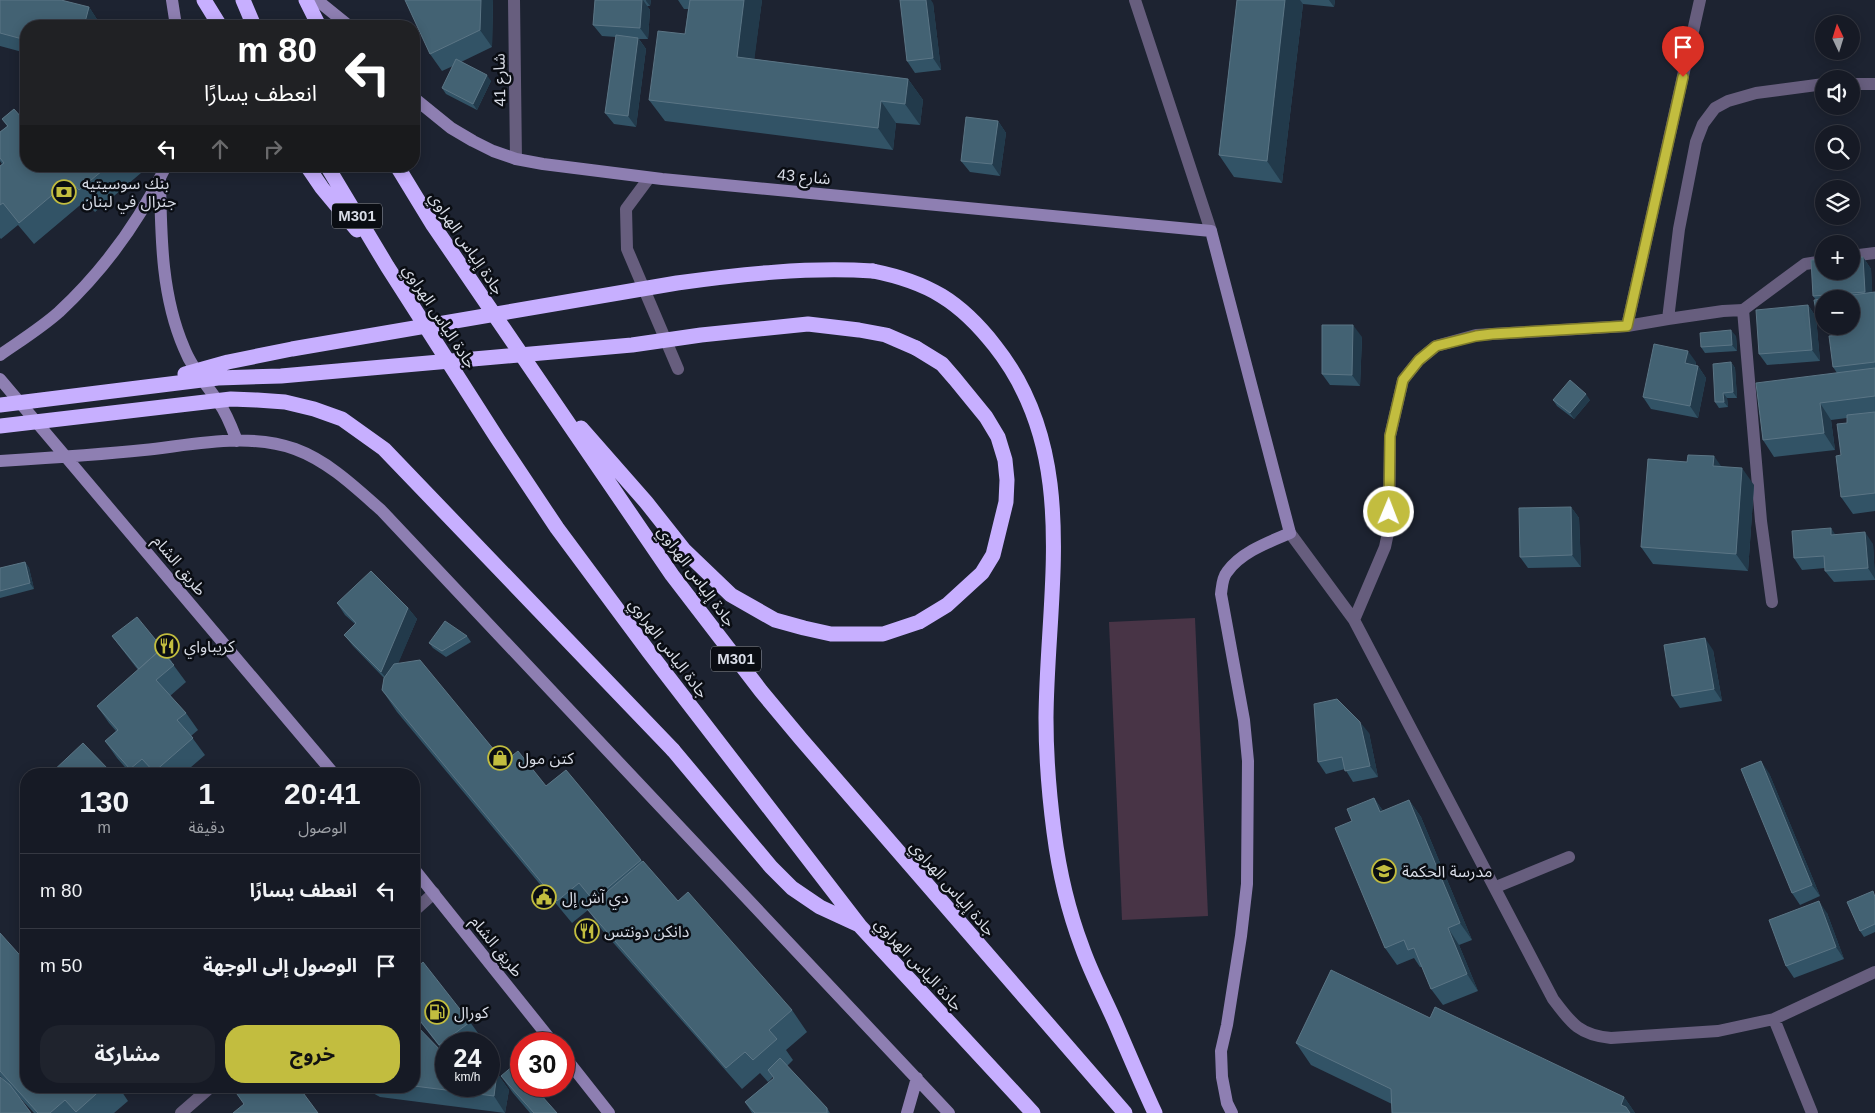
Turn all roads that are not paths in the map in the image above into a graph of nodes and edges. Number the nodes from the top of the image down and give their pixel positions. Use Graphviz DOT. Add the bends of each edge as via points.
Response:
graph roads {
  1 [pos="172,0"];
  2 [pos="204,0"];
  3 [pos="243,0"];
  4 [pos="306,0"];
  5 [pos="316,0"];
  6 [pos="514,0"];
  7 [pos="1135,0"];
  8 [pos="1700,0"];
  9 [pos="175,20"];
  10 [pos="216,20"];
  11 [pos="251,20"];
  12 [pos="315,20"];
  13 [pos="341,20"];
  14 [pos="1860,84"];
  15 [pos="1875,84"];
  16 [pos="1815,85"];
  17 [pos="420,103"];
  18 [pos="516,159"];
  19 [pos="163,172"];
  20 [pos="311,172"];
  21 [pos="332,172"];
  22 [pos="401,172"];
  23 [pos="160,178"];
  24 [pos="649,178"];
  25 [pos="1210,231"];
  26 [pos="1875,254"];
  27 [pos="1860,255"];
  28 [pos="1815,262"];
  29 [pos="387,266"];
  30 [pos="1743,310"];
  31 [pos="1668,319"];
  32 [pos="1627,326"];
  33 [pos="0,355"];
  34 [pos="678,369"];
  35 [pos="0,379"];
  36 [pos="540,382"];
  37 [pos="135,387"];
  38 [pos="0,405"];
  39 [pos="0,426"];
  40 [pos="237,441"];
  41 [pos="68,457"];
  42 [pos="0,461"];
  43 [pos="1290,533"];
  44 [pos="1772,602"];
  45 [pos="1354,620"];
  46 [pos="329,768"];
  47 [pos="1569,857"];
  48 [pos="420,876"];
  49 [pos="1496,887"];
  50 [pos="434,893"];
  51 [pos="420,906"];
  52 [pos="860,926"];
  53 [pos="1875,972"];
  54 [pos="1774,1019"];
  55 [pos="544,1032"];
  56 [pos="575,1070"];
  57 [pos="917,1078"];
  58 [pos="204,1093"];
  59 [pos="181,1113"];
  60 [pos="609,1113"];
  61 [pos="907,1113"];
  62 [pos="949,1113"];
  63 [pos="1032,1113"];
  64 [pos="1125,1113"];
  65 [pos="1155,1113"];
  66 [pos="1232,1113"];
  67 [pos="1812,1113"];
  1 -- 9 [label="street"];
  2 -- 10 [label="highway"];
  3 -- 11 [label="highway"];
  4 -- 12 [label="highway"];
  5 -- 13 [label="street"];
  6 -- 18 [label="street, شارع 41"];
  7 -- 25 [label="street"];
  8 -- 32 [label="street"];
  14 -- 15 [label="street"];
  16 -- 31 [label="street" via="1756,93 1728,101 1715,108 1703,124 1696,142 1679,229"];
  17 -- 18 [label="street, شارع 43" via="451,128 493,151"];
  18 -- 24 [label="street, شارع 43"];
  19 -- 23 [label="street"];
  20 -- 29 [label="highway"];
  21 -- 29 [label="highway, جادة الياس الهراوي / M301"];
  22 -- 36 [label="highway, جادة إلياس الهراوي / M301"];
  23 -- 33 [label="street" via="136,218 89,282 59,312"];
  23 -- 40 [label="street" via="162,255 174,317 184,348 200,378 220,404"];
  24 -- 25 [label="street, شارع 43"];
  24 -- 34 [label="street" via="626,209 627,249"];
  25 -- 43 [label="street"];
  26 -- 27 [label="street"];
  28 -- 30 [label="street" via="1805,264"];
  29 -- 52 [label="highway, جادة الياس الهراوي / M301" via="557,528"];
  30 -- 31 [label="street"];
  30 -- 44 [label="street" via="1761,521"];
  31 -- 32 [label="street"];
  32 -- 45 [label="street" via="1476,336 1436,346 1419,360 1403,380 1390,436 1389,528 1385,547"];
  35 -- 41 [label="street, طريق الشام"];
  36 -- 37 [label="highway, bridge" via="684,550 731,595 775,620 831,634 883,634 919,622 947,605 982,573 993,555 1006,502 1007,480 998,437 969,394 942,364 886,335 808,324 632,345"];
  36 -- 64 [label="highway, جادة إلياس الهراوي / M301" via="672,575 761,691"];
  37 -- 38 [label="highway, bridge"];
  37 -- 65 [label="highway, bridge" via="292,349 732,275 802,269 873,271 918,283 941,294 963,310 1014,370 1042,436 1054,528 1046,718 1047,764 1059,868 1082,948"];
  39 -- 52 [label="highway, bridge" via="231,399 285,402 342,419 384,449 673,750 771,868 820,908"];
  40 -- 41 [label="street"];
  40 -- 57 [label="street" via="275,443 296,449 322,462 381,510"];
  41 -- 42 [label="street"];
  41 -- 46 [label="street, طريق الشام"];
  43 -- 45 [label="street"];
  43 -- 66 [label="street" via="1238,561 1226,572 1222,582 1223,608 1244,720 1248,761 1247,884 1222,1050 1222,1077"];
  45 -- 49 [label="street"];
  47 -- 49 [label="street"];
  48 -- 50 [label="street, طريق الشام"];
  49 -- 54 [label="street" via="1553,999 1571,1022 1594,1037 1718,1031"];
  50 -- 51 [label="street"];
  50 -- 55 [label="street, طريق الشام"];
  52 -- 63 [label="highway, جادة الياس الهراوي / M301"];
  53 -- 54 [label="street"];
  54 -- 67 [label="street"];
  56 -- 60 [label="street"];
  57 -- 61 [label="street"];
  57 -- 62 [label="street"];
  58 -- 59 [label="street"];
}
